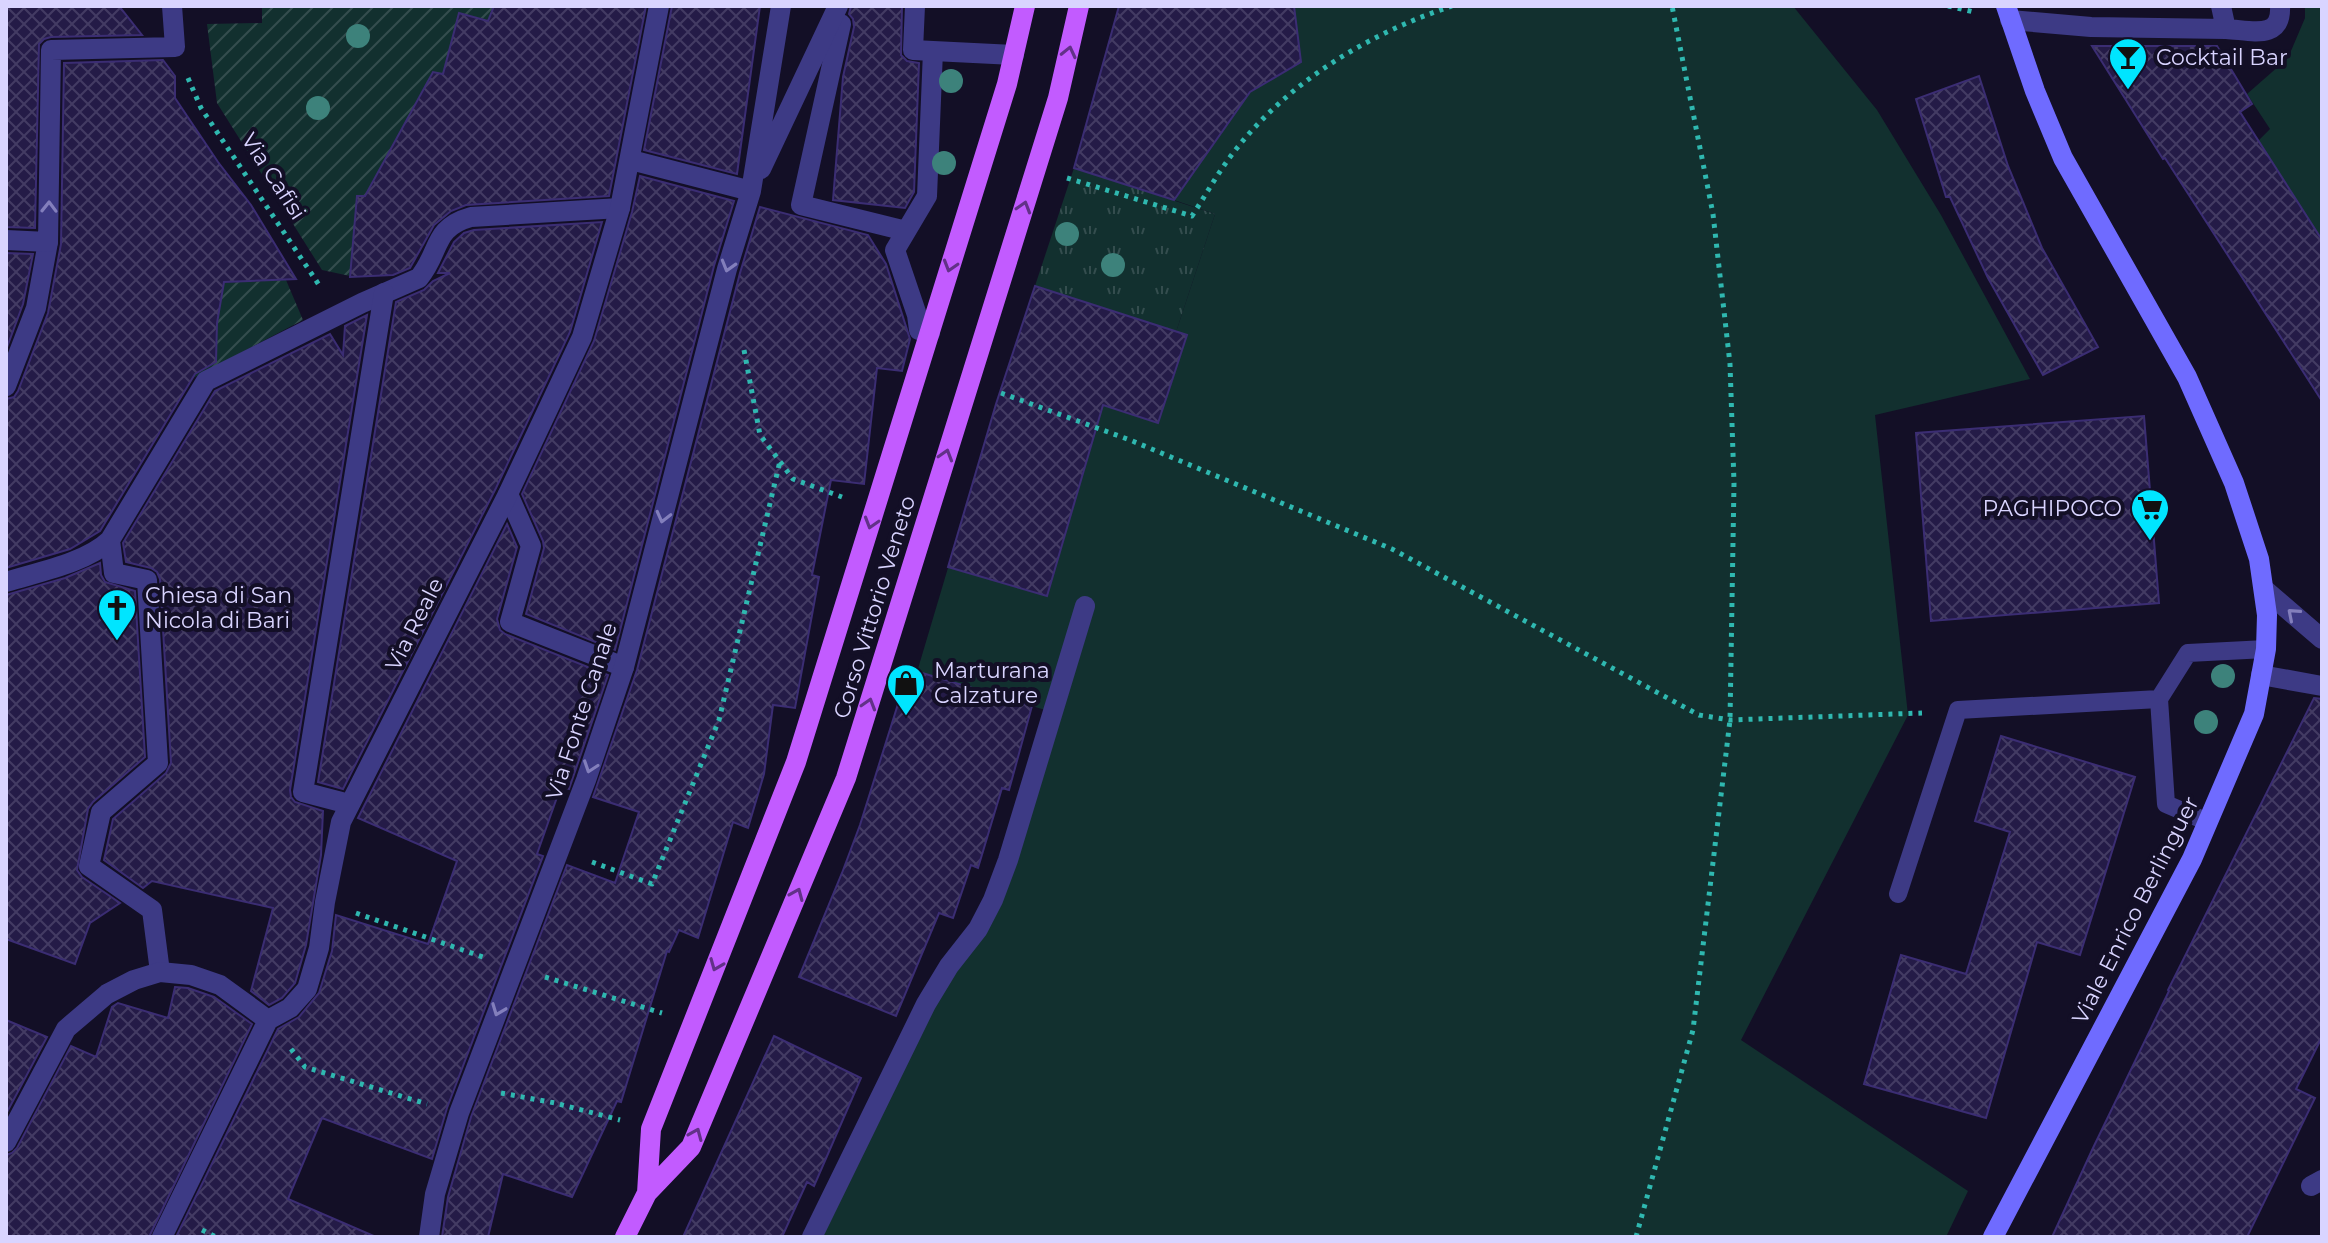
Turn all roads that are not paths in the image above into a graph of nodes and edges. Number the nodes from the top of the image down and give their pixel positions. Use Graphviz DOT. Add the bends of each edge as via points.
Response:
graph roads {
  1 [pos="172,6"];
  2 [pos="659,6"];
  3 [pos="781,6"];
  4 [pos="915,6"];
  5 [pos="1025,6"];
  6 [pos="1079,6"];
  7 [pos="2221,6"];
  8 [pos="2280,6"];
  9 [pos="2008,13"];
  10 [pos="840,15"];
  11 [pos="2226,29"];
  12 [pos="933,51"];
  13 [pos="1014,55"];
  14 [pos="631,160"];
  15 [pos="751,191"];
  16 [pos="620,208"];
  17 [pos="906,231"];
  18 [pos="6,240"];
  19 [pos="48,242"];
  20 [pos="384,293"];
  21 [pos="930,333"];
  22 [pos="6,386"];
  23 [pos="508,494"];
  24 [pos="110,540"];
  25 [pos="6,582"];
  26 [pos="2264,589"];
  27 [pos="1085,606"];
  28 [pos="2322,639"];
  29 [pos="2266,649"];
  30 [pos="624,667"];
  31 [pos="2261,675"];
  32 [pos="2322,686"];
  33 [pos="2159,699"];
  34 [pos="349,804"];
  35 [pos="2208,822"];
  36 [pos="1898,894"];
  37 [pos="160,972"];
  38 [pos="268,1020"];
  39 [pos="6,1142"];
  40 [pos="647,1193"];
  41 [pos="162,1237"];
  42 [pos="429,1237"];
  43 [pos="625,1237"];
  44 [pos="812,1237"];
  45 [pos="1993,1237"];
  19 -- 1 [label="street, one-way" via="51,50 175,47"];
  2 -- 14 [label="street, Via Reale"];
  3 -- 15 [label="street"];
  4 -- 12 [label="street" via="913,50"];
  5 -- 13 [label="main road, Corso Vittorio Veneto"];
  40 -- 6 [label="main road, Corso Vittorio Veneto, one-way" via="691,1147 846,778 1058,98"];
  7 -- 11 [label="street"];
  8 -- 11 [label="street" via="2276,27"];
  9 -- 11 [label="street" via="2091,27"];
  9 -- 26 [label="main road, Viale Enrico Berlinguer" via="2063,158 2187,377 2234,483"];
  10 -- 15 [label="street"];
  10 -- 17 [label="street" via="801,205"];
  12 -- 13 [label="street"];
  12 -- 17 [label="street" via="927,196"];
  13 -- 21 [label="main road, Corso Vittorio Veneto, one-way"];
  14 -- 15 [label="street"];
  14 -- 16 [label="street, Via Reale"];
  15 -- 30 [label="street, Via Fonte Canale, one-way"];
  16 -- 20 [label="street" via="459,221 441,236 419,278"];
  16 -- 23 [label="street, Via Reale" via="582,337"];
  17 -- 21 [label="street" via="895,250 919,330"];
  18 -- 19 [label="street"];
  19 -- 22 [label="street" via="36,308"];
  20 -- 24 [label="street" via="206,381"];
  20 -- 34 [label="street" via="303,792"];
  21 -- 40 [label="main road, Corso Vittorio Veneto, one-way" via="796,762 651,1129"];
  23 -- 30 [label="street" via="531,546 510,622"];
  23 -- 34 [label="street, Via Reale"];
  24 -- 25 [label="street" via="92,553"];
  24 -- 37 [label="street" via="114,573 147,580 158,763 101,812 89,866 152,910"];
  28 -- 26 [label="street, one-way"];
  26 -- 29 [label="main road, Viale Enrico Berlinguer"];
  27 -- 44 [label="street" via="993,900 926,1004"];
  29 -- 31 [label="main road, Viale Enrico Berlinguer"];
  29 -- 33 [label="lane" via="2188,653"];
  30 -- 42 [label="street, Via Fonte Canale, one-way" via="459,1113 435,1194"];
  31 -- 32 [label="street"];
  31 -- 35 [label="main road, Viale Enrico Berlinguer" via="2254,714"];
  33 -- 35 [label="lane" via="2166,804"];
  33 -- 36 [label="lane" via="1958,710"];
  34 -- 38 [label="street, Via Reale" via="307,989 290,1008"];
  35 -- 45 [label="main road, Viale Enrico Berlinguer"];
  37 -- 38 [label="street" via="220,985"];
  37 -- 39 [label="street" via="107,994 66,1029"];
  38 -- 41 [label="street, Via Reale"];
  40 -- 43 [label="main road, Corso Vittorio Veneto"];
}
